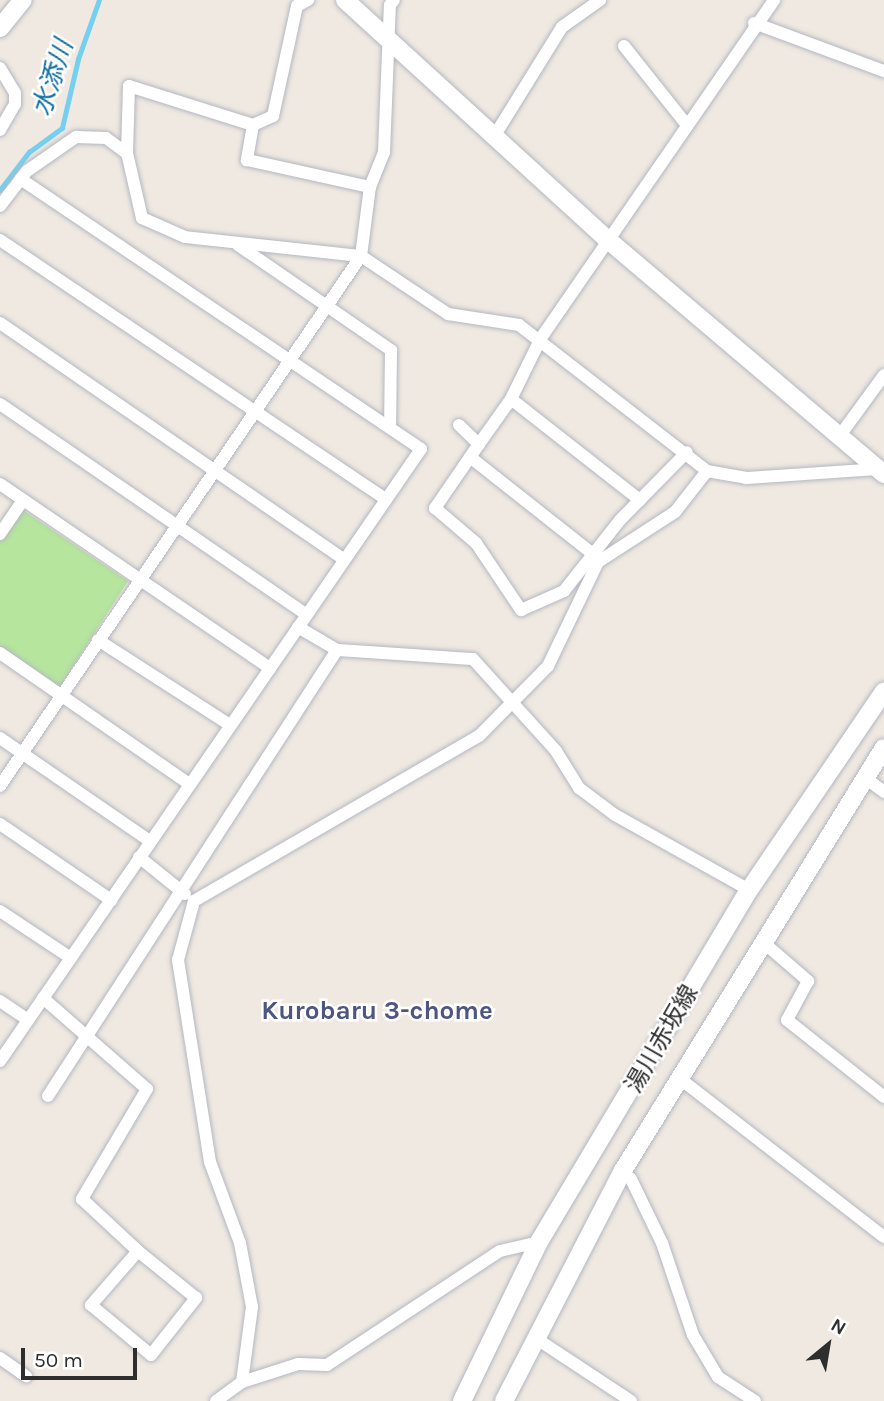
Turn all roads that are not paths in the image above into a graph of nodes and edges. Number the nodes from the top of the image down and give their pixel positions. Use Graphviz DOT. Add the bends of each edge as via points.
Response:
graph roads {
  1 [pos="23,0"];
  2 [pos="308,0"];
  3 [pos="345,0"];
  4 [pos="394,0"];
  5 [pos="600,0"];
  6 [pos="774,0"];
  7 [pos="754,23"];
  8 [pos="0,27"];
  9 [pos="391,38"];
  10 [pos="624,46"];
  11 [pos="0,68"];
  12 [pos="884,71"];
  13 [pos="686,124"];
  14 [pos="253,125"];
  15 [pos="0,130"];
  16 [pos="495,135"];
  17 [pos="127,153"];
  18 [pos="20,179"];
  19 [pos="370,187"];
  20 [pos="0,206"];
  21 [pos="0,240"];
  22 [pos="608,240"];
  23 [pos="235,243"];
  24 [pos="361,256"];
  25 [pos="326,307"];
  26 [pos="0,323"];
  27 [pos="541,338"];
  28 [pos="291,359"];
  29 [pos="884,374"];
  30 [pos="511,399"];
  31 [pos="0,404"];
  32 [pos="254,413"];
  33 [pos="459,425"];
  34 [pos="390,427"];
  35 [pos="841,434"];
  36 [pos="479,444"];
  37 [pos="687,453"];
  38 [pos="470,457"];
  39 [pos="707,471"];
  40 [pos="881,471"];
  41 [pos="215,472"];
  42 [pos="0,484"];
  43 [pos="386,499"];
  44 [pos="23,500"];
  45 [pos="640,500"];
  46 [pos="176,526"];
  47 [pos="0,534"];
  48 [pos="593,554"];
  49 [pos="343,559"];
  50 [pos="139,579"];
  51 [pos="306,614"];
  52 [pos="298,627"];
  53 [pos="98,640"];
  54 [pos="337,650"];
  55 [pos="0,653"];
  56 [pos="270,668"];
  57 [pos="884,691"];
  58 [pos="60,696"];
  59 [pos="513,703"];
  60 [pos="230,724"];
  61 [pos="0,737"];
  62 [pos="884,748"];
  63 [pos="22,753"];
  64 [pos="865,778"];
  65 [pos="189,783"];
  66 [pos="0,786"];
  67 [pos="884,792"];
  68 [pos="0,824"];
  69 [pos="150,841"];
  70 [pos="139,857"];
  71 [pos="749,890"];
  72 [pos="181,891"];
  73 [pos="111,900"];
  74 [pos="194,901"];
  75 [pos="0,911"];
  76 [pos="763,942"];
  77 [pos="71,958"];
  78 [pos="43,998"];
  79 [pos="0,1001"];
  80 [pos="28,1020"];
  81 [pos="85,1035"];
  82 [pos="0,1061"];
  83 [pos="679,1078"];
  84 [pos="48,1096"];
  85 [pos="884,1097"];
  86 [pos="622,1171"];
  87 [pos="884,1237"];
  88 [pos="539,1242"];
  89 [pos="138,1251"];
  90 [pos="534,1337"];
  91 [pos="0,1358"];
  92 [pos="26,1376"];
  93 [pos="242,1382"];
  94 [pos="216,1401"];
  95 [pos="462,1401"];
  96 [pos="504,1401"];
  97 [pos="631,1401"];
  98 [pos="755,1401"];
  1 -- 8 [label="main road"];
  2 -- 14 [label="street" via="297,6 273,116"];
  3 -- 9 [label="main road"];
  4 -- 9 [label="street" via="390,5"];
  5 -- 16 [label="street" via="562,27"];
  6 -- 7 [label="street"];
  7 -- 12 [label="street"];
  7 -- 13 [label="street"];
  9 -- 16 [label="main road"];
  9 -- 19 [label="street" via="384,152"];
  10 -- 13 [label="street"];
  11 -- 15 [label="street" via="15,93 15,104"];
  13 -- 22 [label="street"];
  14 -- 17 [label="street" via="129,86"];
  14 -- 19 [label="street" via="247,160"];
  16 -- 22 [label="main road"];
  17 -- 18 [label="street" via="106,138 76,137"];
  17 -- 23 [label="street" via="142,218 185,237"];
  18 -- 20 [label="street"];
  18 -- 28 [label="street"];
  19 -- 24 [label="street"];
  21 -- 32 [label="street"];
  22 -- 27 [label="street"];
  22 -- 35 [label="main road"];
  23 -- 24 [label="street"];
  23 -- 25 [label="street"];
  24 -- 25 [label="street"];
  24 -- 27 [label="street" via="448,314 519,325"];
  25 -- 28 [label="street"];
  25 -- 34 [label="street" via="391,350"];
  26 -- 41 [label="street"];
  27 -- 30 [label="street"];
  27 -- 37 [label="street"];
  28 -- 32 [label="street"];
  28 -- 34 [label="street"];
  29 -- 35 [label="street"];
  30 -- 36 [label="street"];
  30 -- 45 [label="street"];
  31 -- 46 [label="street"];
  32 -- 41 [label="street"];
  32 -- 43 [label="street"];
  33 -- 36 [label="street"];
  34 -- 43 [label="street" via="421,449"];
  35 -- 40 [label="main road"];
  36 -- 38 [label="street"];
  37 -- 39 [label="street"];
  37 -- 45 [label="street"];
  38 -- 48 [label="street"];
  38 -- 48 [label="street" via="435,508 476,543 521,610 564,591"];
  39 -- 40 [label="street" via="746,478"];
  39 -- 59 [label="street" via="675,512 598,562 548,666"];
  41 -- 46 [label="street"];
  41 -- 49 [label="street"];
  42 -- 44 [label="street"];
  43 -- 49 [label="street"];
  44 -- 47 [label="street"];
  44 -- 50 [label="street"];
  45 -- 48 [label="street"];
  46 -- 50 [label="street"];
  46 -- 51 [label="street"];
  49 -- 51 [label="street"];
  50 -- 53 [label="street"];
  50 -- 56 [label="street"];
  51 -- 52 [label="street"];
  52 -- 54 [label="street"];
  52 -- 56 [label="street"];
  53 -- 58 [label="street"];
  53 -- 60 [label="street"];
  54 -- 59 [label="street" via="473,659"];
  54 -- 72 [label="street"];
  55 -- 58 [label="street"];
  56 -- 60 [label="street"];
  57 -- 71 [label="main road, 湯川赤坂線"];
  58 -- 63 [label="street"];
  58 -- 65 [label="street"];
  59 -- 71 [label="street" via="556,751 579,788 615,815"];
  59 -- 74 [label="street" via="479,736"];
  60 -- 65 [label="street"];
  61 -- 63 [label="street"];
  62 -- 64 [label="main road, 湯川赤坂線"];
  63 -- 66 [label="street"];
  63 -- 69 [label="street"];
  64 -- 67 [label="street"];
  64 -- 76 [label="main road, 湯川赤坂線"];
  65 -- 69 [label="street"];
  68 -- 73 [label="street"];
  69 -- 70 [label="street"];
  70 -- 72 [label="street"];
  70 -- 73 [label="street"];
  71 -- 88 [label="main road, 湯川赤坂線"];
  72 -- 74 [label="street"];
  72 -- 81 [label="street"];
  73 -- 77 [label="street"];
  74 -- 93 [label="street" via="178,960 209,1162 240,1244 252,1307"];
  75 -- 77 [label="street"];
  76 -- 83 [label="main road, 湯川赤坂線"];
  76 -- 85 [label="street" via="808,981 787,1020"];
  77 -- 78 [label="street"];
  78 -- 80 [label="street"];
  78 -- 81 [label="street"];
  79 -- 80 [label="street"];
  80 -- 82 [label="street"];
  81 -- 84 [label="street"];
  81 -- 89 [label="street" via="147,1089 82,1199"];
  83 -- 86 [label="main road, 湯川赤坂線"];
  83 -- 87 [label="street"];
  86 -- 90 [label="main road, 湯川赤坂線"];
  86 -- 98 [label="street" via="631,1179 657,1231 693,1335 719,1377"];
  88 -- 93 [label="street" via="500,1251 327,1365 298,1364"];
  88 -- 95 [label="main road, 湯川赤坂線"];
  89 -- 89 [label="street" via="91,1305 151,1355 196,1298"];
  90 -- 96 [label="main road, 湯川赤坂線"];
  90 -- 97 [label="street"];
  91 -- 92 [label="street"];
  93 -- 94 [label="street"];
}
